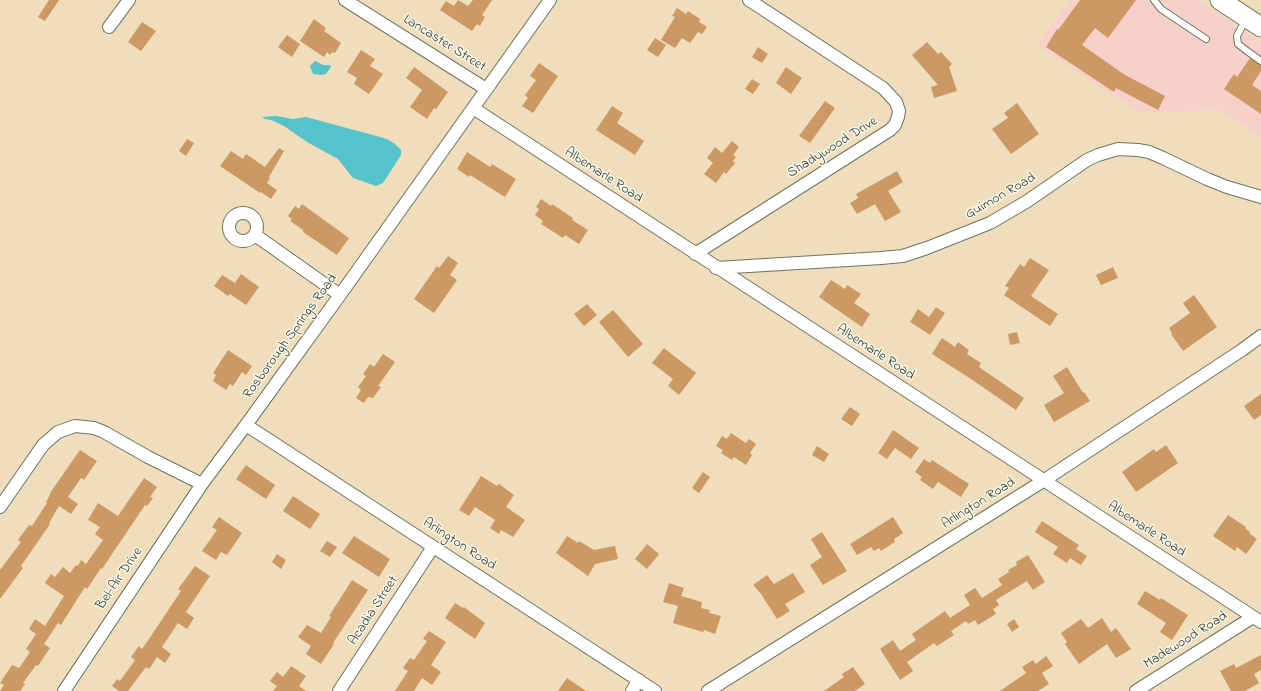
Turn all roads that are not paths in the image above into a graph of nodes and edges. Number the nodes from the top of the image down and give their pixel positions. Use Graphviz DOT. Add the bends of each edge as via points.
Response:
graph roads {
  1 [pos="129,0"];
  2 [pos="345,0"];
  3 [pos="550,0"];
  4 [pos="749,0"];
  5 [pos="1154,0"];
  6 [pos="1226,2"];
  7 [pos="1254,22"];
  8 [pos="109,27"];
  9 [pos="1206,39"];
  10 [pos="1261,61"];
  11 [pos="486,89"];
  12 [pos="473,108"];
  13 [pos="1261,197"];
  14 [pos="255,235"];
  15 [pos="695,254"];
  16 [pos="716,268"];
  17 [pos="340,295"];
  18 [pos="1261,336"];
  19 [pos="246,425"];
  20 [pos="1043,481"];
  21 [pos="202,484"];
  22 [pos="0,507"];
  23 [pos="433,547"];
  24 [pos="1257,620"];
  25 [pos="638,680"];
  26 [pos="64,691"];
  27 [pos="339,691"];
  28 [pos="632,691"];
  29 [pos="655,691"];
  30 [pos="708,691"];
  31 [pos="1136,691"];
  1 -- 8 [label="street"];
  2 -- 11 [label="street, Lancaster Street"];
  3 -- 11 [label="street, Rosborough Springs Road"];
  4 -- 15 [label="street, Shadywood Drive" via="883,88 896,102 898,117 890,130"];
  5 -- 9 [label="lane" via="1161,9"];
  6 -- 7 [label="main road"];
  7 -- 10 [label="lane" via="1237,36 1238,44"];
  11 -- 12 [label="street, Rosborough Springs Road"];
  12 -- 15 [label="street, Albemarle Road"];
  12 -- 17 [label="street, Rosborough Springs Road"];
  13 -- 16 [label="street, Guimon Road" via="1214,182 1149,152 1118,149 1088,160 990,223 903,256"];
  14 -- 17 [label="street"];
  15 -- 16 [label="street, Albemarle Road"];
  16 -- 20 [label="street, Albemarle Road"];
  17 -- 19 [label="street, Rosborough Springs Road"];
  18 -- 20 [label="street, Arlington Road"];
  19 -- 21 [label="street, Rosborough Springs Road"];
  19 -- 23 [label="street, Arlington Road"];
  20 -- 24 [label="street, Albemarle Road"];
  20 -- 30 [label="street, Arlington Road"];
  21 -- 22 [label="street" via="104,432 75,426 58,432 43,445"];
  21 -- 26 [label="street, Bel-Air Drive"];
  23 -- 25 [label="street, Arlington Road"];
  23 -- 27 [label="street, Acadia Street"];
  24 -- 31 [label="street, Madewood Road"];
  25 -- 28 [label="street"];
  25 -- 29 [label="street, Arlington Road"];
}
